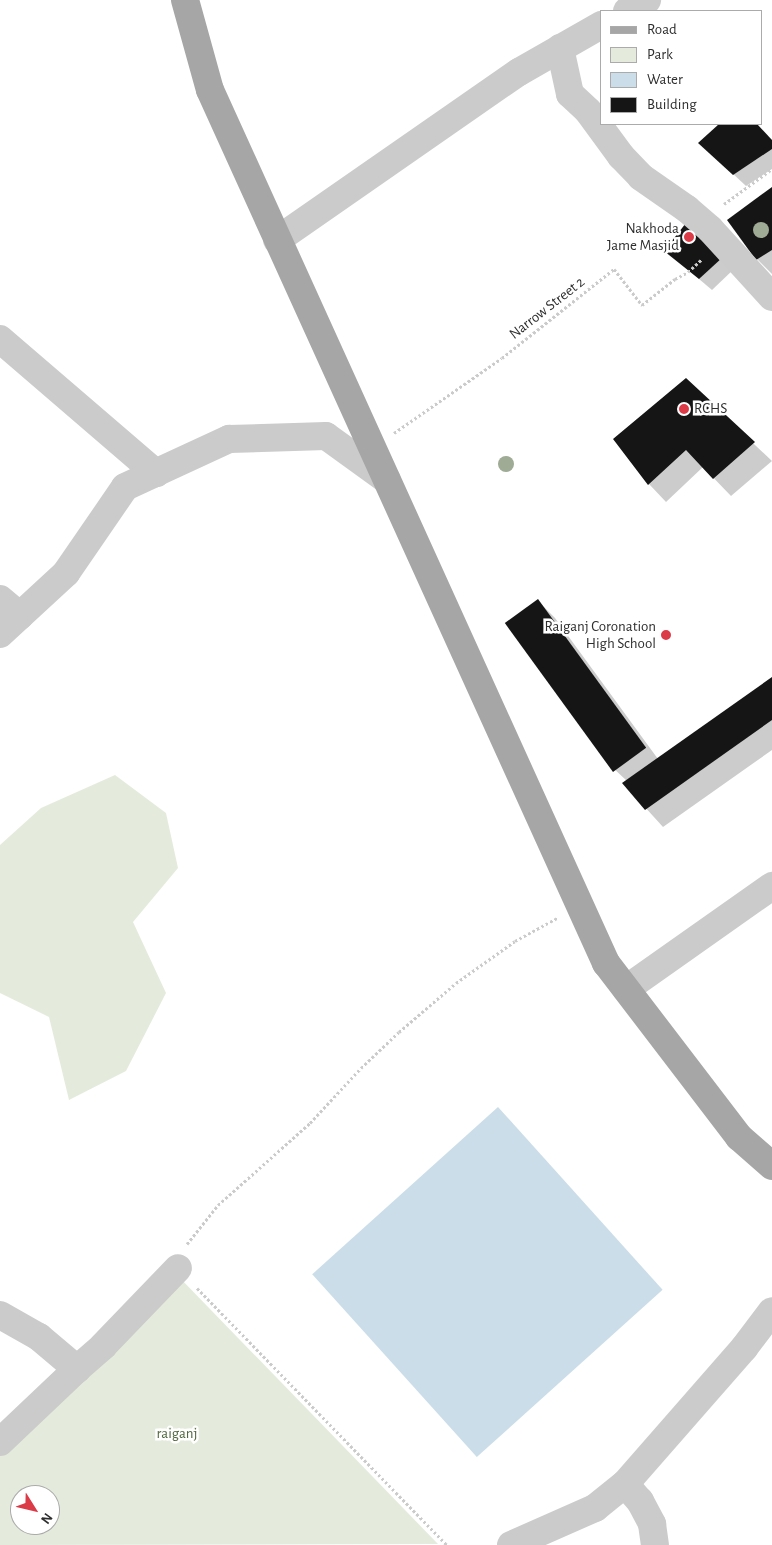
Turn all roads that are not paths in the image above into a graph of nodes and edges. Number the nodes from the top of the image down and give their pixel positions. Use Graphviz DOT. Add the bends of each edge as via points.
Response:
graph roads {
  1 [pos="185,0"];
  2 [pos="647,0"];
  3 [pos="629,10"];
  4 [pos="600,27"];
  5 [pos="560,48"];
  6 [pos="277,240"];
  7 [pos="772,297"];
  8 [pos="0,339"];
  9 [pos="156,473"];
  10 [pos="387,480"];
  11 [pos="10,607"];
  12 [pos="0,634"];
  13 [pos="772,886"];
  14 [pos="626,989"];
  15 [pos="772,1166"];
  16 [pos="178,1268"];
  17 [pos="772,1311"];
  18 [pos="0,1315"];
  19 [pos="77,1369"];
  20 [pos="0,1442"];
  21 [pos="625,1484"];
  22 [pos="511,1545"];
  23 [pos="655,1545"];
  1 -- 6 [label="main road" via="210,90"];
  2 -- 3 [label="street"];
  4 -- 5 [label="street"];
  5 -- 6 [label="street" via="518,72"];
  5 -- 7 [label="street" via="570,94 588,111 601,131 641,177 711,231"];
  6 -- 10 [label="main road"];
  8 -- 9 [label="street"];
  9 -- 10 [label="street" via="228,439 326,436"];
  9 -- 11 [label="street" via="125,487 66,573"];
  10 -- 14 [label="main road" via="606,963"];
  11 -- 12 [label="street"];
  13 -- 14 [label="street"];
  14 -- 15 [label="main road" via="739,1137"];
  16 -- 19 [label="street"];
  17 -- 21 [label="street" via="744,1348"];
  18 -- 19 [label="street" via="39,1337"];
  19 -- 20 [label="street"];
  21 -- 22 [label="street" via="595,1508"];
  21 -- 23 [label="street" via="640,1501 652,1524"];
}
